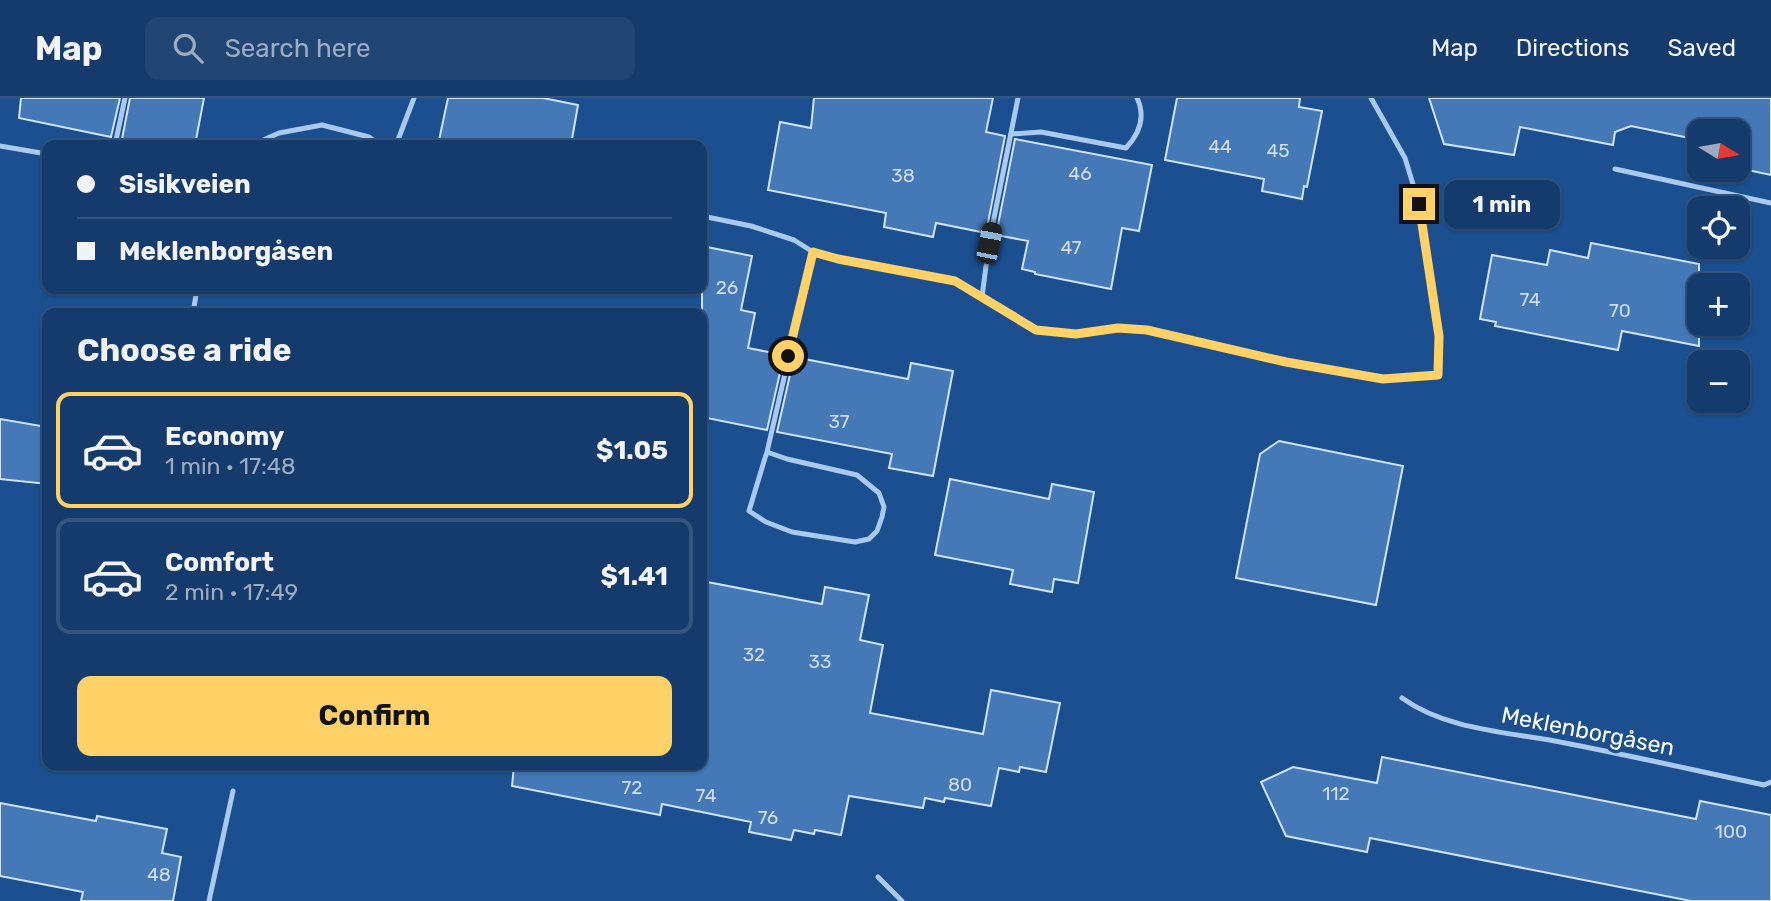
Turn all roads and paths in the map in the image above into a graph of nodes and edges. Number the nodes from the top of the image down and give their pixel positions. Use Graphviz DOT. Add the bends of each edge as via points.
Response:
graph roads {
  1 [pos="125,98"];
  2 [pos="414,98"];
  3 [pos="1018,98"];
  4 [pos="1137,98"];
  5 [pos="1371,98"];
  6 [pos="1011,134"];
  7 [pos="116,140"];
  8 [pos="263,140"];
  9 [pos="373,140"];
  10 [pos="398,140"];
  11 [pos="0,146"];
  12 [pos="42,153"];
  13 [pos="1615,169"];
  14 [pos="1771,203"];
  15 [pos="707,217"];
  16 [pos="813,252"];
  17 [pos="982,297"];
  18 [pos="767,452"];
  19 [pos="1402,698"];
  20 [pos="1771,782"];
  21 [pos="233,791"];
  22 [pos="878,877"];
  23 [pos="209,901"];
  24 [pos="902,901"];
  1 -- 7 [label="lane"];
  2 -- 10 [label="lane"];
  3 -- 6 [label="lane"];
  4 -- 6 [label="lane" via="1143,115 1126,148 1041,132"];
  5 -- 17 [label="lane" via="1405,158 1419,204 1439,336 1438,375 1383,379 1147,330 1118,328 1076,334 1036,330"];
  6 -- 17 [label="lane"];
  8 -- 9 [label="lane" via="323,125"];
  11 -- 12 [label="lane"];
  13 -- 14 [label="lane"];
  15 -- 16 [label="lane" via="794,240"];
  16 -- 17 [label="lane" via="955,281"];
  16 -- 18 [label="lane"];
  18 -- 18 [label="lane" via="748,512 792,532 855,542 869,540 877,531 884,507 880,493 868,482 857,475"];
  19 -- 20 [label="lane, Meklenborgåsen" via="1435,717 1460,724 1765,785"];
  21 -- 23 [label="lane"];
  22 -- 24 [label="lane"];
}
